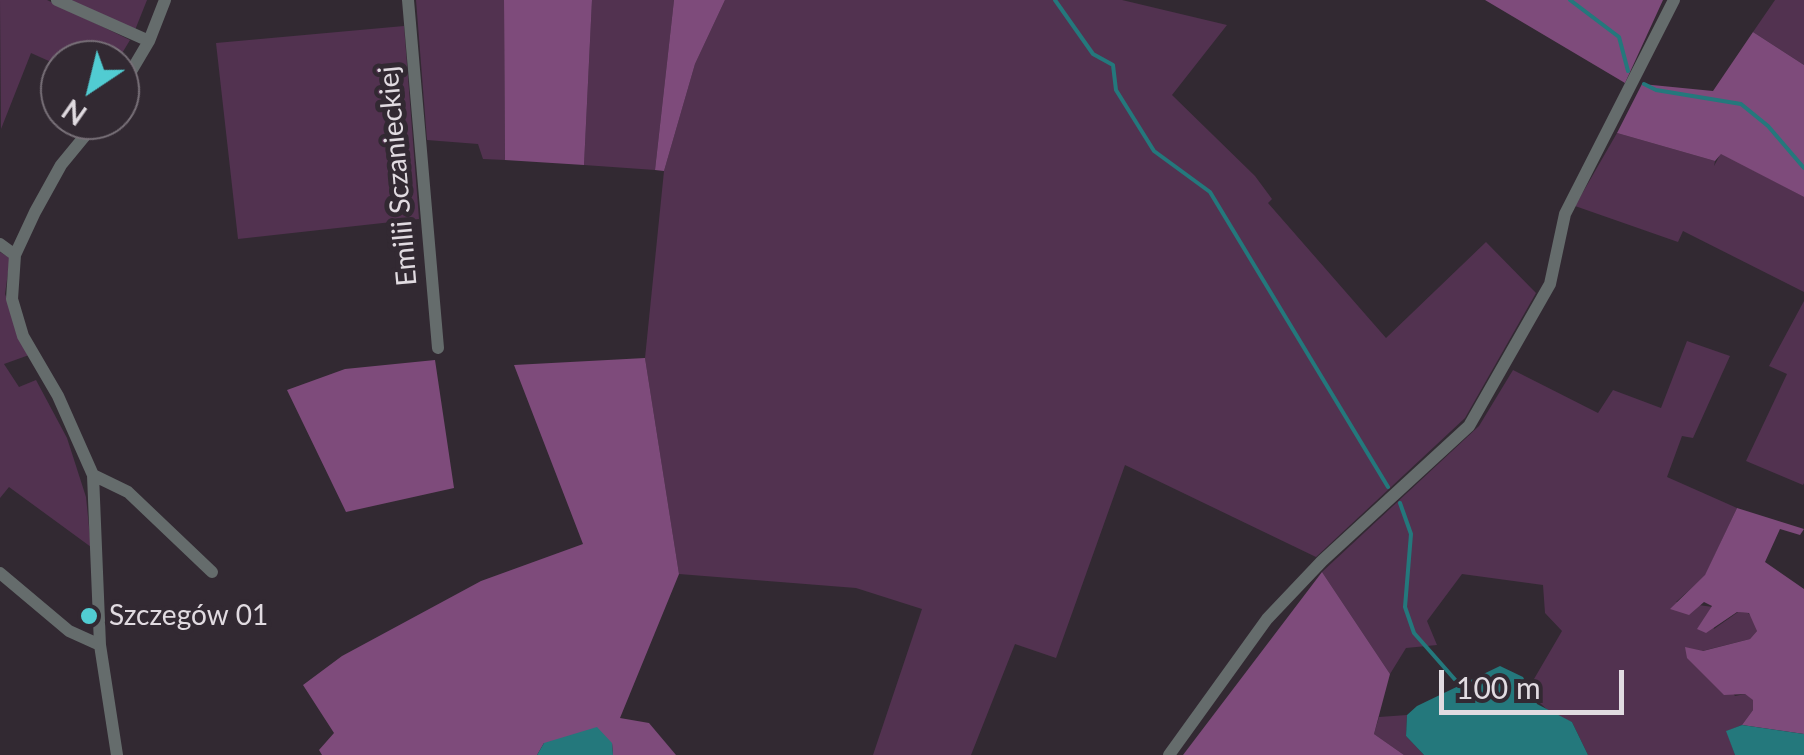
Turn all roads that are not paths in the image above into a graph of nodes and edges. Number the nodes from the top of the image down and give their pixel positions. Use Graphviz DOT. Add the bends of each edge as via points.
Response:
graph roads {
  1 [pos="57,0"];
  2 [pos="164,0"];
  3 [pos="408,0"];
  4 [pos="1674,0"];
  5 [pos="148,40"];
  6 [pos="140,54"];
  7 [pos="82,140"];
  8 [pos="0,244"];
  9 [pos="15,254"];
  10 [pos="438,348"];
  11 [pos="93,475"];
  12 [pos="212,572"];
  13 [pos="0,573"];
  14 [pos="100,645"];
  15 [pos="117,755"];
  16 [pos="1169,755"];
  1 -- 5 [label="street"];
  2 -- 5 [label="street"];
  3 -- 10 [label="street, Emilii Sczanieckiej"];
  4 -- 16 [label="street" via="1565,214 1550,284 1469,426 1266,619"];
  5 -- 6 [label="street"];
  7 -- 9 [label="street" via="61,165"];
  8 -- 9 [label="street"];
  9 -- 11 [label="street" via="16,318"];
  11 -- 12 [label="street" via="128,492"];
  11 -- 14 [label="street"];
  13 -- 14 [label="street" via="68,632"];
  14 -- 15 [label="street"];
}
